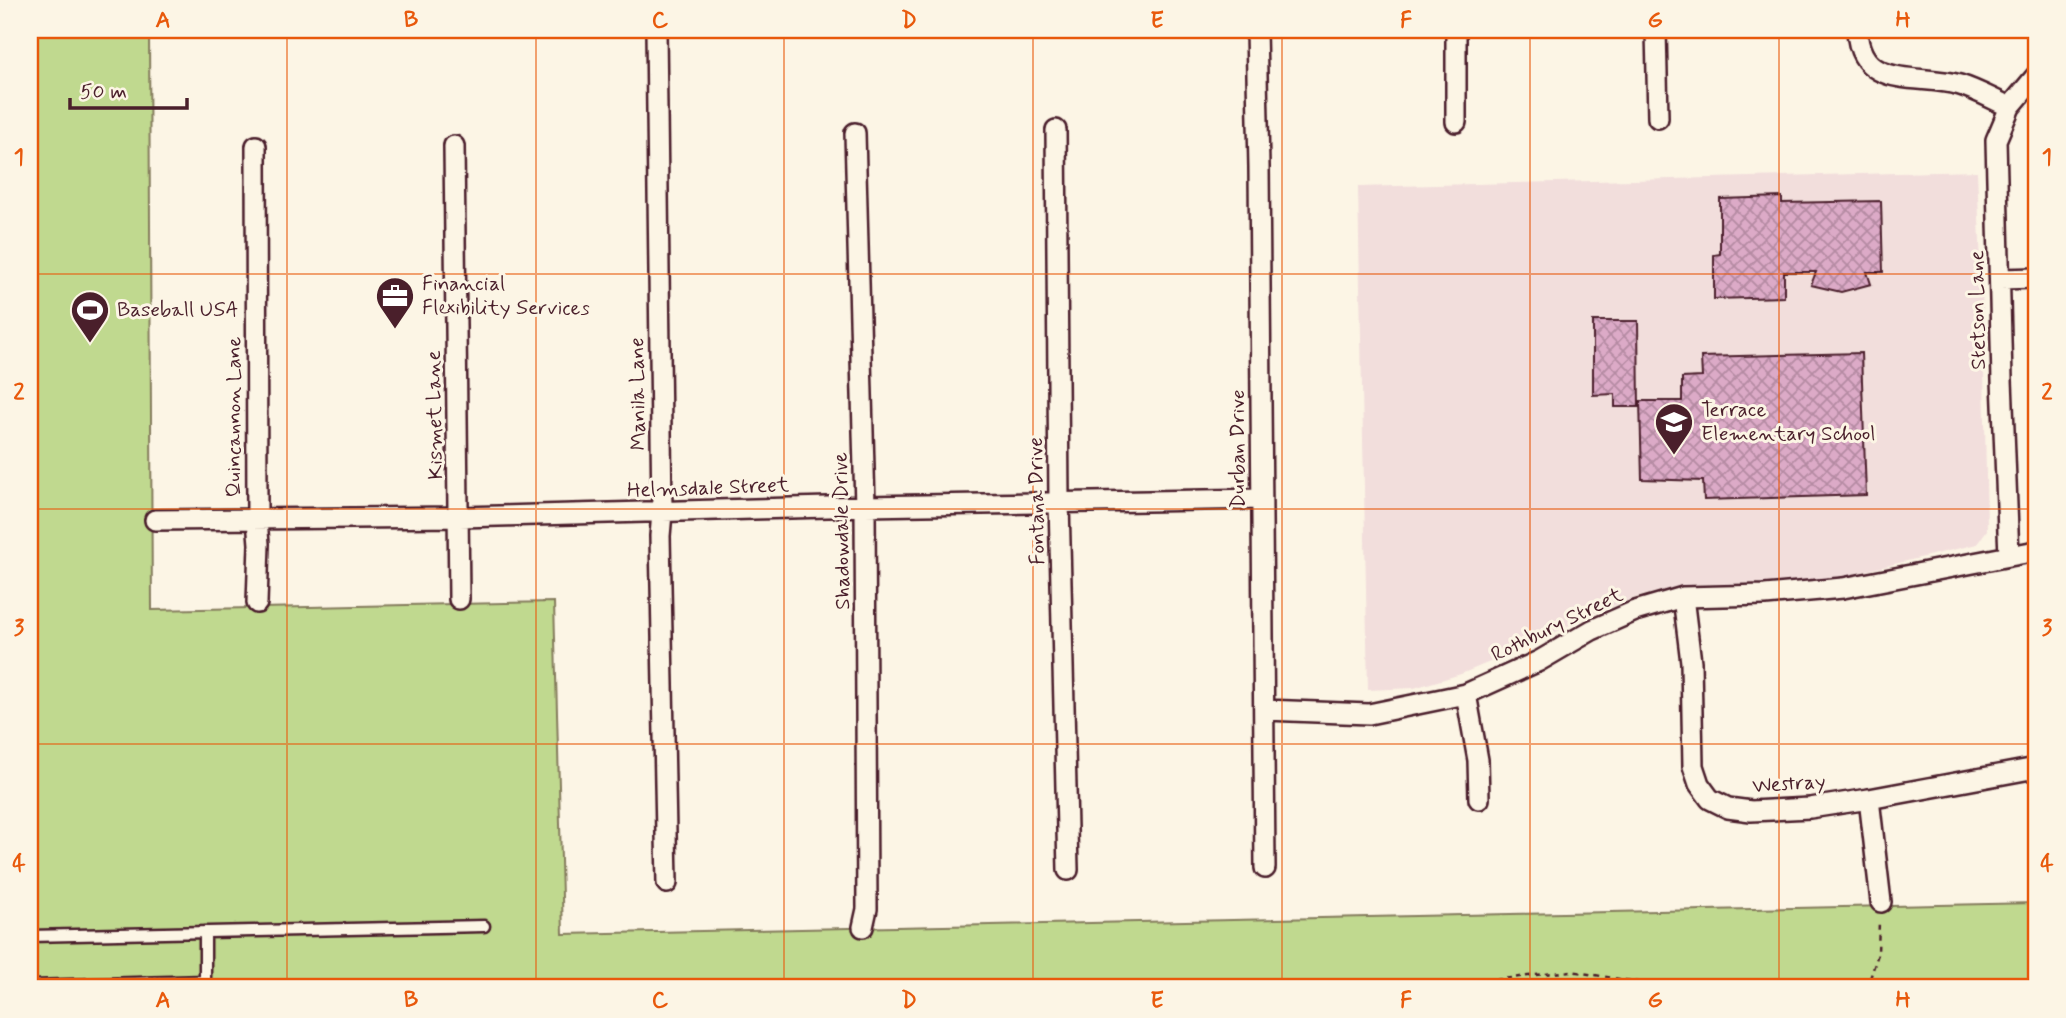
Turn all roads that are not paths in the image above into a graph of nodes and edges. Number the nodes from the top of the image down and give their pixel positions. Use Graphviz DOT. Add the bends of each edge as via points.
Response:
graph roads {
  1 [pos="656,30"];
  2 [pos="1256,30"];
  3 [pos="1455,30"];
  4 [pos="1656,30"];
  5 [pos="1857,30"];
  6 [pos="2036,76"];
  7 [pos="2010,107"];
  8 [pos="1658,118"];
  9 [pos="1456,122"];
  10 [pos="1056,130"];
  11 [pos="855,134"];
  12 [pos="256,146"];
  13 [pos="454,146"];
  14 [pos="2036,278"];
  15 [pos="2000,279"];
  16 [pos="1261,499"];
  17 [pos="1059,502"];
  18 [pos="866,506"];
  19 [pos="662,513"];
  20 [pos="460,517"];
  21 [pos="155,520"];
  22 [pos="257,520"];
  23 [pos="2036,551"];
  24 [pos="2009,556"];
  25 [pos="1683,597"];
  26 [pos="459,599"];
  27 [pos="257,603"];
  28 [pos="1466,694"];
  29 [pos="1265,710"];
  30 [pos="2036,768"];
  31 [pos="1479,799"];
  32 [pos="1869,799"];
  33 [pos="1265,868"];
  34 [pos="1068,870"];
  35 [pos="667,883"];
  36 [pos="1881,902"];
  37 [pos="484,926"];
  38 [pos="863,927"];
  39 [pos="205,932"];
  40 [pos="30,936"];
  41 [pos="30,986"];
  1 -- 19 [label="street, Manila Lane"];
  2 -- 16 [label="street, Durban Drive"];
  3 -- 9 [label="street"];
  4 -- 8 [label="street"];
  5 -- 7 [label="street" via="1863,55 1873,68 1892,77 1961,85"];
  6 -- 7 [label="street, Stetson Lane"];
  7 -- 15 [label="street, Stetson Lane" via="1996,140"];
  10 -- 17 [label="street, Fontana Drive"];
  11 -- 18 [label="street, Shadowdale Drive"];
  12 -- 22 [label="street, Quincannon Lane"];
  13 -- 20 [label="street, Kismet Lane"];
  14 -- 15 [label="street"];
  15 -- 24 [label="street, Stetson Lane"];
  16 -- 17 [label="street, Helmsdale Street"];
  16 -- 29 [label="street, Durban Drive"];
  17 -- 18 [label="street, Helmsdale Street"];
  17 -- 34 [label="street, Fontana Drive"];
  18 -- 19 [label="street, Helmsdale Street"];
  18 -- 38 [label="street, Shadowdale Drive" via="867,909"];
  19 -- 20 [label="street, Helmsdale Street"];
  19 -- 35 [label="street, Manila Lane"];
  20 -- 22 [label="street, Helmsdale Street"];
  20 -- 26 [label="street, Kismet Lane"];
  21 -- 22 [label="street, Helmsdale Street"];
  22 -- 27 [label="street, Quincannon Lane"];
  23 -- 24 [label="street, Rothbury Street"];
  24 -- 25 [label="street, Rothbury Street" via="1843,588"];
  25 -- 28 [label="street, Rothbury Street" via="1603,625"];
  25 -- 32 [label="street, Westray" via="1691,662 1693,766 1710,799 1728,808 1751,811"];
  28 -- 29 [label="street, Rothbury Street" via="1369,714"];
  28 -- 31 [label="street" via="1478,760"];
  29 -- 33 [label="street, Durban Drive"];
  30 -- 32 [label="street, Westray"];
  32 -- 36 [label="street"];
  37 -- 39 [label="lane"];
  39 -- 40 [label="lane"];
  39 -- 41 [label="lane" via="205,981"];
}
